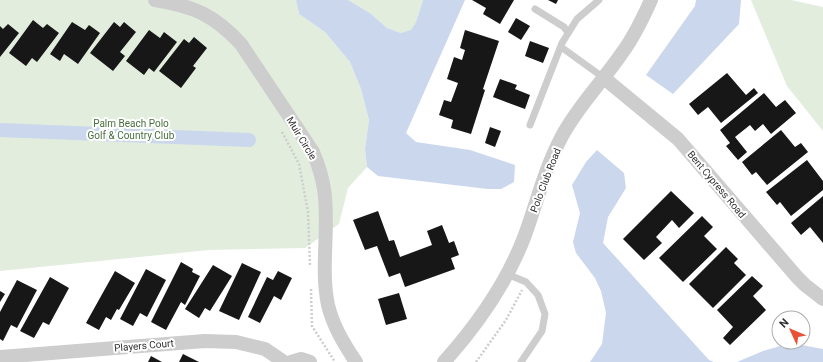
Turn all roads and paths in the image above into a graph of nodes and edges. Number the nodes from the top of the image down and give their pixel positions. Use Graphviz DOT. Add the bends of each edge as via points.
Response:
graph roads {
  1 [pos="155,0"];
  2 [pos="599,0"];
  3 [pos="651,0"];
  4 [pos="535,10"];
  5 [pos="568,33"];
  6 [pos="561,47"];
  7 [pos="604,78"];
  8 [pos="530,125"];
  9 [pos="282,131"];
  10 [pos="310,273"];
  11 [pos="507,274"];
  12 [pos="526,282"];
  13 [pos="311,288"];
  14 [pos="823,299"];
  15 [pos="0,357"];
  16 [pos="284,362"];
  17 [pos="291,362"];
  18 [pos="310,362"];
  19 [pos="335,362"];
  20 [pos="356,362"];
  21 [pos="444,362"];
  22 [pos="476,362"];
  23 [pos="521,362"];
  1 -- 20 [label="street, Muir Circle" via="196,10 213,18 228,30 241,44 313,152 320,170 326,209 328,304 341,340"];
  2 -- 5 [label="lane" via="577,19"];
  3 -- 7 [label="street, Polo Club Road" via="623,52"];
  4 -- 5 [label="lane" via="564,27"];
  5 -- 6 [label="lane"];
  6 -- 7 [label="lane"];
  6 -- 8 [label="lane"];
  7 -- 11 [label="street, Polo Club Road" via="581,106 553,155 524,236"];
  7 -- 14 [label="street, Bent Cypress Road" via="681,142 797,277"];
  9 -- 10 [label="path" via="299,164 308,212"];
  11 -- 12 [label="lane"];
  11 -- 21 [label="street, Polo Club Road" via="484,314"];
  12 -- 22 [label="path" via="506,320"];
  12 -- 23 [label="lane" via="538,295 545,314 542,331"];
  13 -- 19 [label="path" via="312,326"];
  15 -- 16 [label="street, Players Court" via="204,340 236,342 265,349"];
  17 -- 18 [label="street" via="301,359"];
}
